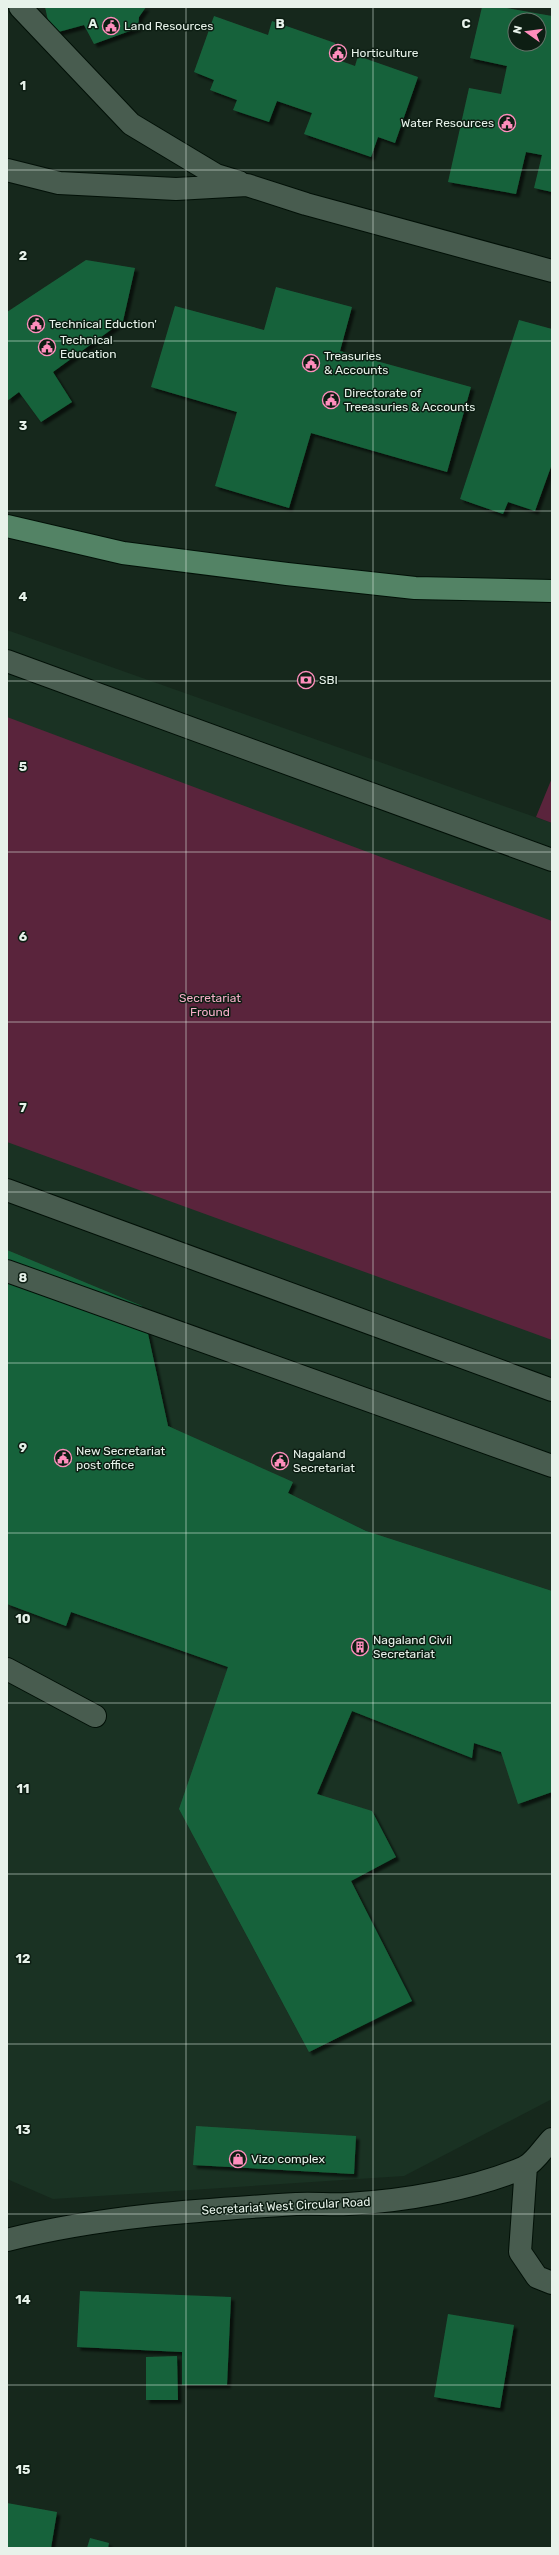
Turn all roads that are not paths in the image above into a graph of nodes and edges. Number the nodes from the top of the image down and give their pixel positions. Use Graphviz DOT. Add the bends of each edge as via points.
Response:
graph roads {
  1 [pos="20,7"];
  2 [pos="7,170"];
  3 [pos="247,185"];
  4 [pos="552,270"];
  5 [pos="7,526"];
  6 [pos="552,591"];
  7 [pos="7,662"];
  8 [pos="552,860"];
  9 [pos="7,1190"];
  10 [pos="7,1271"];
  11 [pos="552,1390"];
  12 [pos="552,1466"];
  13 [pos="7,1669"];
  14 [pos="95,1716"];
  15 [pos="552,2139"];
  16 [pos="526,2166"];
  17 [pos="7,2240"];
  18 [pos="552,2283"];
  1 -- 3 [label="street" via="131,124 216,175"];
  2 -- 3 [label="street" via="59,183 176,189"];
  3 -- 4 [label="street" via="306,204"];
  5 -- 6 [label="main road" via="123,552 294,575 415,588"];
  7 -- 8 [label="street"];
  9 -- 11 [label="street"];
  10 -- 12 [label="street"];
  13 -- 14 [label="street"];
  15 -- 16 [label="street, Secretariat West Circular Road"];
  16 -- 17 [label="street, Secretariat West Circular Road" via="480,2182 424,2195 348,2204 299,2204 114,2219 45,2230"];
  16 -- 18 [label="street" via="520,2252 536,2277"];
}
